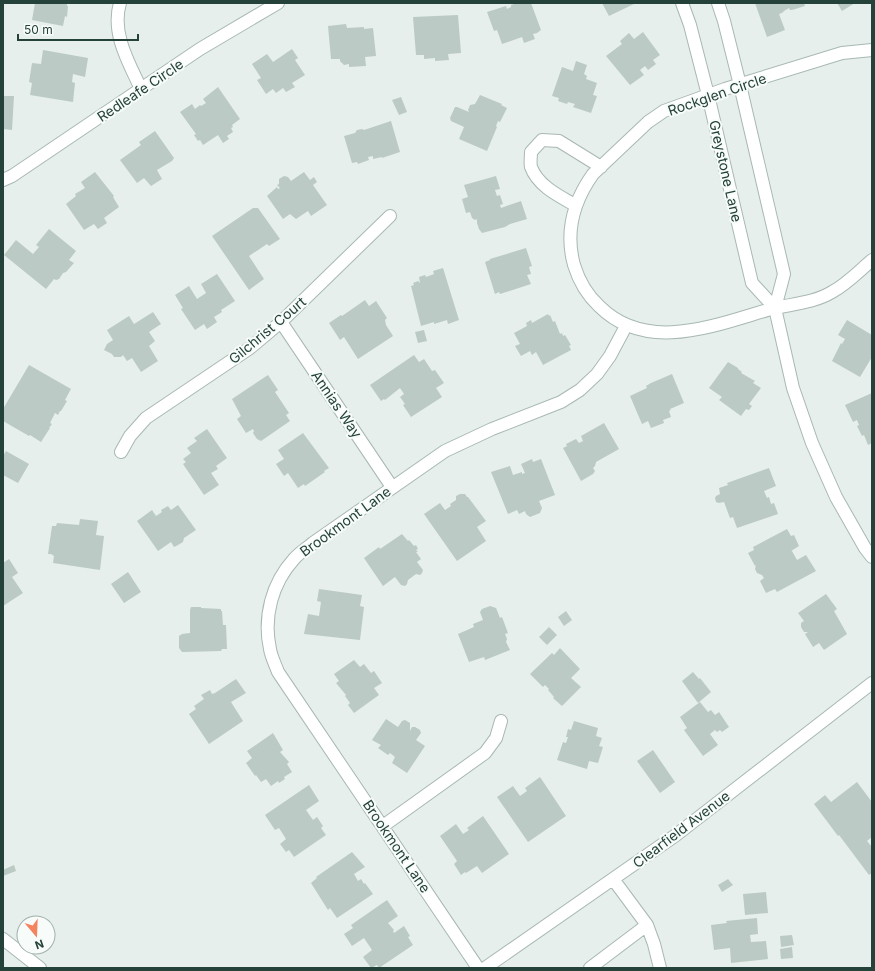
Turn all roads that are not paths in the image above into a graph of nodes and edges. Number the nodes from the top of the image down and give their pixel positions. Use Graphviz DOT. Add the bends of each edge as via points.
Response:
graph roads {
  1 [pos="120,3"];
  2 [pos="278,3"];
  3 [pos="682,3"];
  4 [pos="718,3"];
  5 [pos="872,50"];
  6 [pos="740,85"];
  7 [pos="141,90"];
  8 [pos="708,95"];
  9 [pos="601,167"];
  10 [pos="3,180"];
  11 [pos="575,205"];
  12 [pos="390,216"];
  13 [pos="872,260"];
  14 [pos="775,308"];
  15 [pos="281,322"];
  16 [pos="626,326"];
  17 [pos="121,452"];
  18 [pos="392,487"];
  19 [pos="872,557"];
  20 [pos="872,683"];
  21 [pos="501,721"];
  22 [pos="383,826"];
  23 [pos="613,879"];
  24 [pos="647,925"];
  25 [pos="3,939"];
  26 [pos="40,968"];
  27 [pos="478,968"];
  28 [pos="485,968"];
  29 [pos="590,968"];
  30 [pos="660,968"];
  1 -- 7 [label="street" via="118,30 125,55"];
  2 -- 7 [label="street, Redleafe Circle" via="200,49"];
  3 -- 8 [label="street, Greystone Lane"];
  4 -- 6 [label="street, Greystone Lane"];
  5 -- 6 [label="street, Rockglen Circle" via="842,53"];
  6 -- 8 [label="street, Rockglen Circle"];
  6 -- 14 [label="street, Greystone Lane" via="784,274"];
  7 -- 10 [label="street, Redleafe Circle"];
  8 -- 9 [label="street, Rockglen Circle" via="664,111 648,122"];
  8 -- 14 [label="street, Greystone Lane" via="752,283"];
  9 -- 11 [label="street, Rockglen Circle" via="586,184"];
  9 -- 11 [label="street" via="559,141 542,140 531,152 531,166 541,183"];
  11 -- 16 [label="street, Rockglen Circle" via="570,228 570,252 577,276 589,296 606,313"];
  12 -- 15 [label="street, Gilchrist Court"];
  13 -- 14 [label="street, Rockglen Circle" via="831,293"];
  14 -- 16 [label="street, Rockglen Circle" via="735,320 671,333 648,332"];
  14 -- 19 [label="street, Greystone Lane" via="793,388 812,443 836,497"];
  15 -- 17 [label="street, Gilchrist Court" via="250,348 146,418 130,436"];
  15 -- 18 [label="street, Annias Way"];
  16 -- 18 [label="street, Brookmont Lane" via="610,356 597,374 580,390 561,402 445,451"];
  18 -- 22 [label="street, Brookmont Lane" via="294,558 280,578 271,601 267,625 270,649 278,672"];
  20 -- 23 [label="street, Clearfield Avenue" via="676,835"];
  21 -- 22 [label="street" via="496,738 485,753"];
  22 -- 27 [label="street, Brookmont Lane"];
  23 -- 24 [label="street"];
  23 -- 28 [label="street, Clearfield Avenue"];
  24 -- 29 [label="street"];
  24 -- 30 [label="street"];
  25 -- 26 [label="street"];
}
